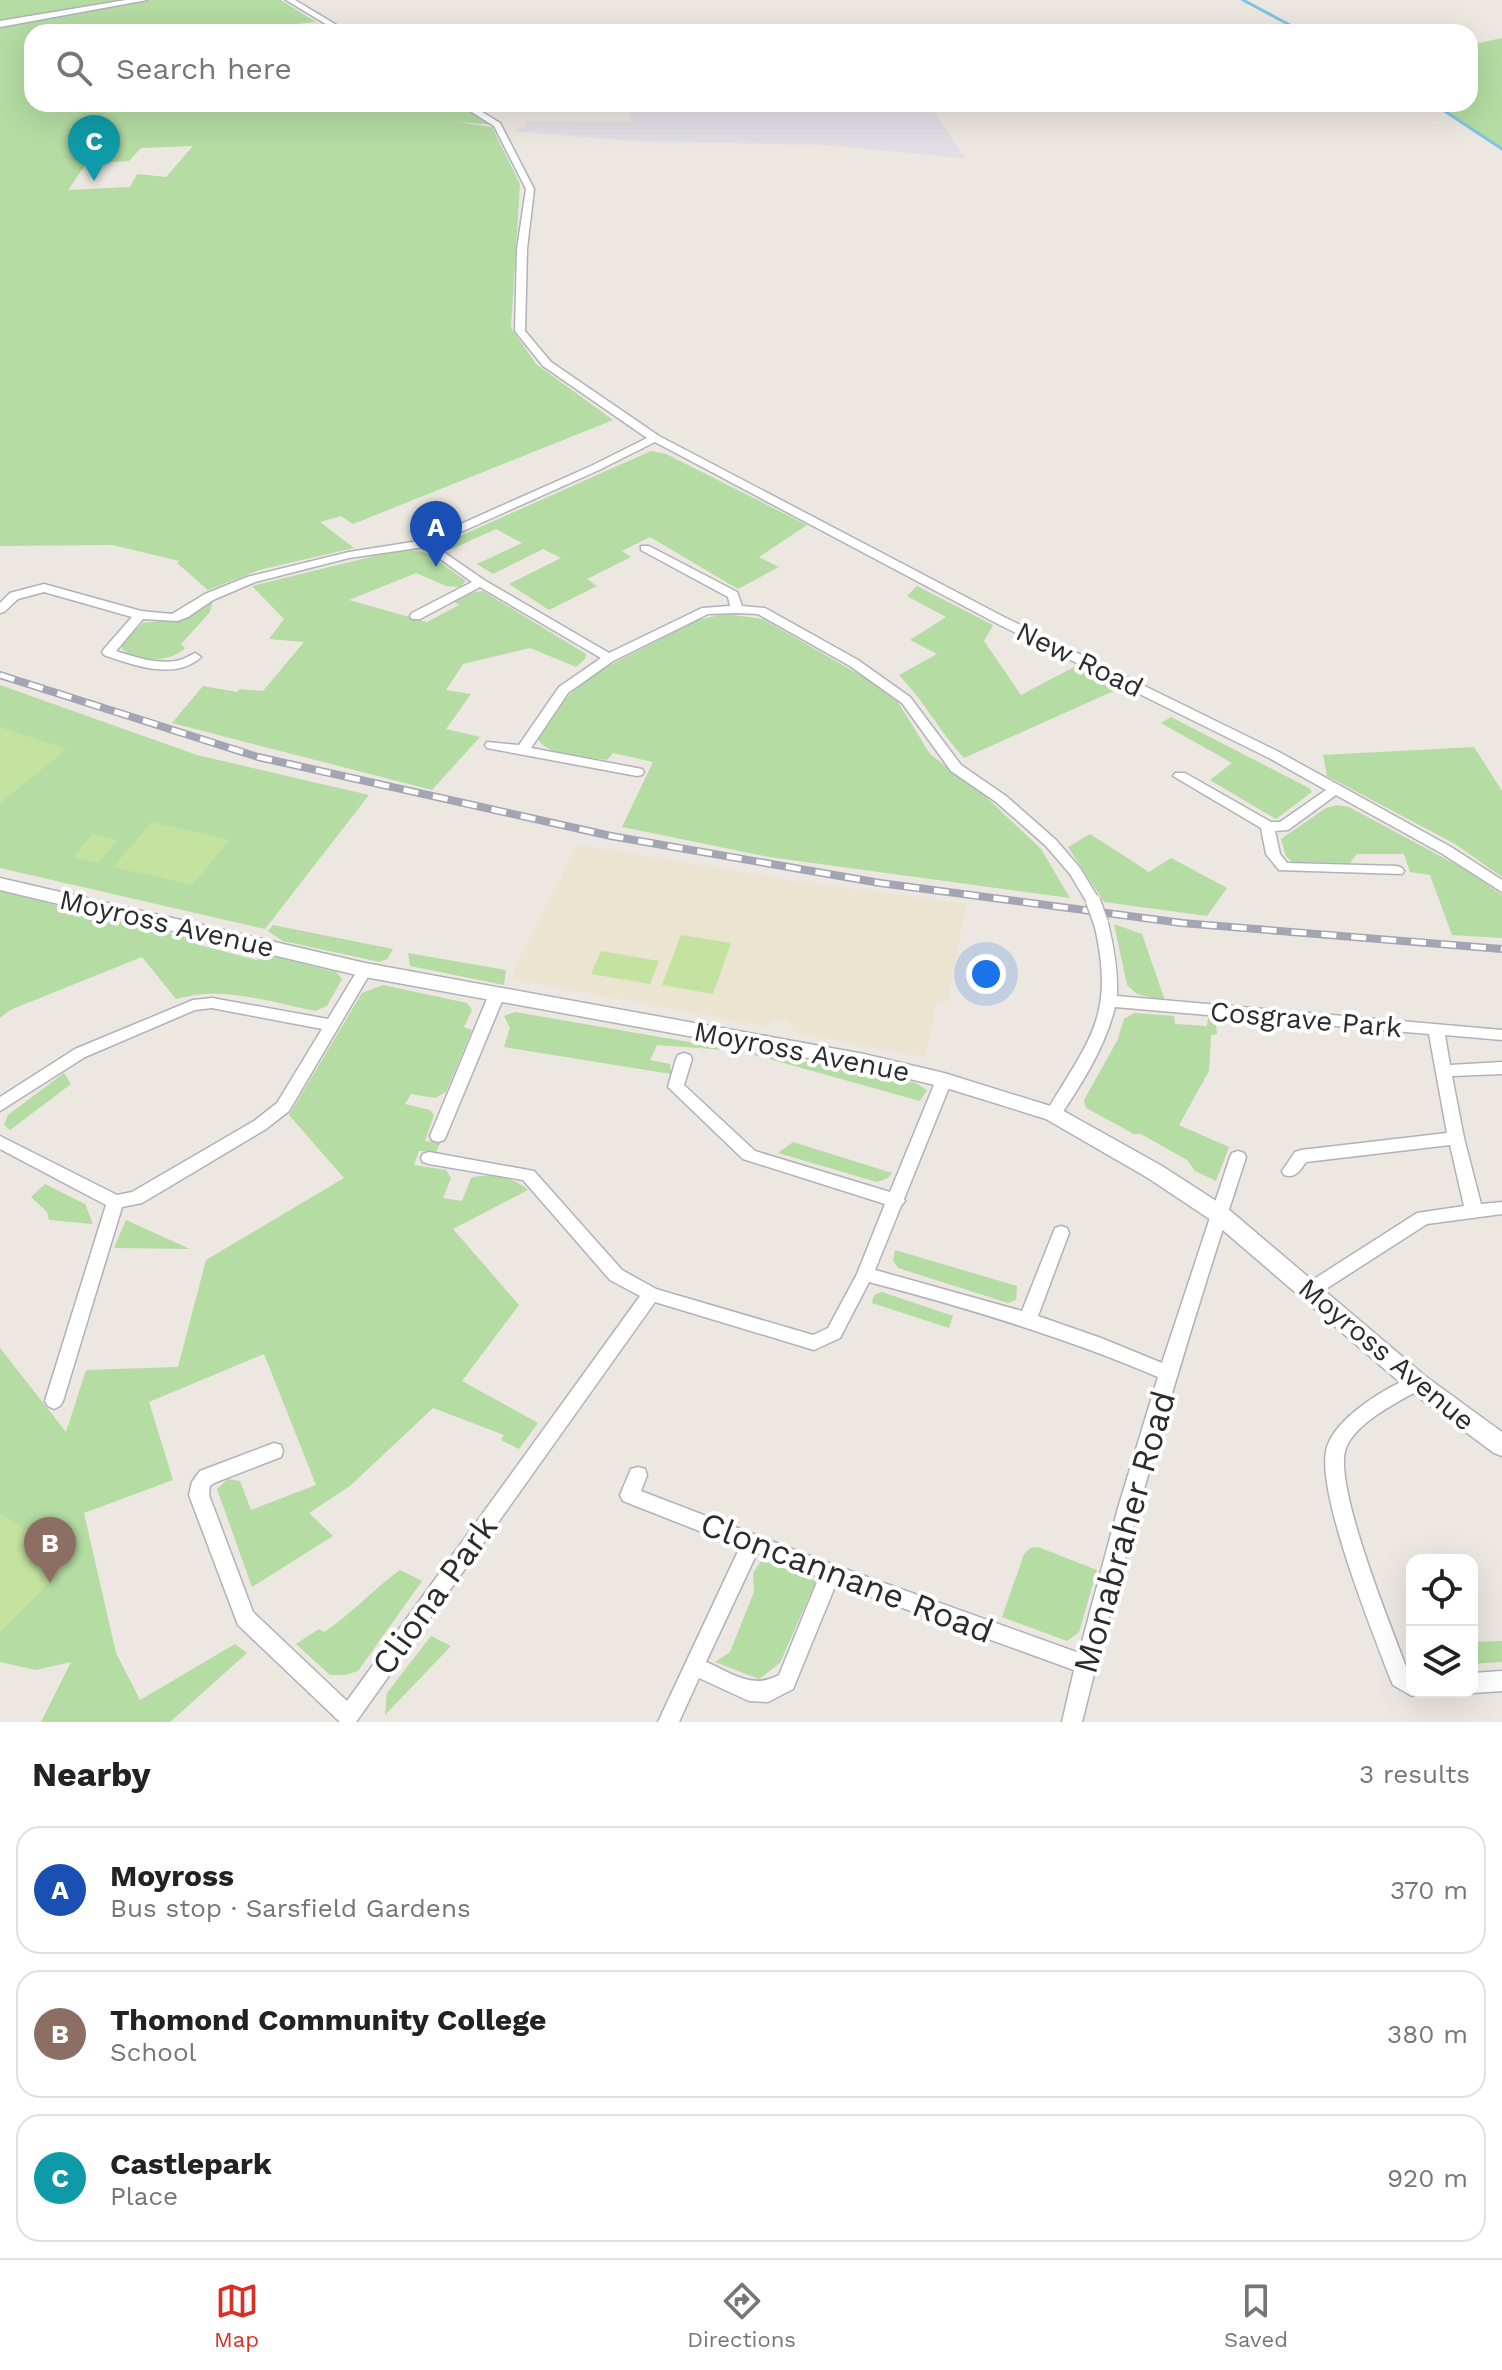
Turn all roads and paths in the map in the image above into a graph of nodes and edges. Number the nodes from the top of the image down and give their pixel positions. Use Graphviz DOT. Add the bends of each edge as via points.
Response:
graph roads {
  1 [pos="120,0"];
  2 [pos="142,0"];
  3 [pos="290,0"];
  4 [pos="0,23"];
  5 [pos="330,24"];
  6 [pos="476,112"];
  7 [pos="655,438"];
  8 [pos="428,543"];
  9 [pos="645,548"];
  10 [pos="480,582"];
  11 [pos="0,609"];
  12 [pos="737,609"];
  13 [pos="140,615"];
  14 [pos="416,616"];
  15 [pos="195,657"];
  16 [pos="609,658"];
  17 [pos="492,745"];
  18 [pos="523,750"];
  19 [pos="637,772"];
  20 [pos="1180,776"];
  21 [pos="1336,789"];
  22 [pos="1268,826"];
  23 [pos="1397,871"];
  24 [pos="0,884"];
  25 [pos="1502,887"];
  26 [pos="365,970"];
  27 [pos="497,994"];
  28 [pos="1110,1001"];
  29 [pos="332,1025"];
  30 [pos="1436,1031"];
  31 [pos="1502,1035"];
  32 [pos="684,1059"];
  33 [pos="1502,1068"];
  34 [pos="1444,1071"];
  35 [pos="944,1080"];
  36 [pos="0,1105"];
  37 [pos="1053,1114"];
  38 [pos="438,1136"];
  39 [pos="1456,1138"];
  40 [pos="0,1142"];
  41 [pos="1238,1157"];
  42 [pos="429,1158"];
  43 [pos="1290,1171"];
  44 [pos="897,1201"];
  45 [pos="115,1202"];
  46 [pos="1502,1208"];
  47 [pos="1474,1211"];
  48 [pos="1219,1214"];
  49 [pos="1061,1233"];
  50 [pos="865,1274"];
  51 [pos="1309,1291"];
  52 [pos="651,1294"];
  53 [pos="1027,1321"];
  54 [pos="1169,1374"];
  55 [pos="1417,1383"];
  56 [pos="54,1401"];
  57 [pos="1502,1446"];
  58 [pos="274,1451"];
  59 [pos="638,1475"];
  60 [pos="752,1542"];
  61 [pos="831,1573"];
  62 [pos="1086,1665"];
  63 [pos="696,1667"];
  64 [pos="1502,1681"];
  65 [pos="1406,1682"];
  66 [pos="1478,1683"];
  67 [pos="351,1719"];
  68 [pos="668,1722"];
  69 [pos="1072,1722"];
  1 -- 4 [label="street"];
  2 -- 4 [label="street"];
  3 -- 5 [label="street"];
  6 -- 7 [label="street, New Road" via="497,125 530,189 520,331 547,364"];
  7 -- 8 [label="street"];
  7 -- 21 [label="street, New Road"];
  8 -- 10 [label="street"];
  8 -- 13 [label="street" via="251,579 173,618"];
  9 -- 12 [label="street" via="733,595"];
  10 -- 14 [label="street"];
  10 -- 16 [label="street"];
  11 -- 13 [label="street" via="14,596 44,588"];
  12 -- 16 [label="street" via="706,611"];
  12 -- 28 [label="street, bridge" via="761,611 854,663 906,700 956,768 1051,843 1093,901 1109,949"];
  13 -- 15 [label="street" via="108,652 170,666"];
  16 -- 18 [label="street" via="563,690"];
  17 -- 18 [label="street"];
  18 -- 19 [label="street"];
  20 -- 22 [label="street"];
  21 -- 22 [label="street" via="1283,827"];
  21 -- 25 [label="street, New Road"];
  22 -- 23 [label="street" via="1268,842 1276,862 1284,867"];
  24 -- 26 [label="street, Moyross Avenue"];
  26 -- 27 [label="street, Moyross Avenue"];
  26 -- 29 [label="street"];
  27 -- 35 [label="street, Moyross Avenue"];
  27 -- 38 [label="street"];
  28 -- 30 [label="street, Cosgrave Park"];
  28 -- 37 [label="street" via="1098,1045"];
  29 -- 36 [label="street" via="212,1003 193,1005 80,1053"];
  29 -- 45 [label="street" via="289,1100 270,1118 136,1198"];
  30 -- 31 [label="street, Cosgrave Park"];
  30 -- 34 [label="street"];
  32 -- 44 [label="street" via="676,1087 749,1155"];
  33 -- 34 [label="street"];
  34 -- 39 [label="street"];
  35 -- 37 [label="street, Moyross Avenue"];
  35 -- 44 [label="street"];
  37 -- 48 [label="street, Moyross Avenue"];
  39 -- 43 [label="street" via="1301,1156"];
  39 -- 47 [label="street"];
  40 -- 45 [label="street"];
  41 -- 48 [label="street"];
  42 -- 52 [label="street" via="528,1175 616,1275"];
  44 -- 50 [label="street"];
  45 -- 56 [label="street"];
  46 -- 47 [label="street"];
  47 -- 51 [label="street" via="1423,1218"];
  48 -- 51 [label="street, Moyross Avenue"];
  48 -- 54 [label="street"];
  49 -- 53 [label="street"];
  50 -- 52 [label="street" via="834,1333 814,1343"];
  50 -- 53 [label="street, Monabraher Road"];
  51 -- 55 [label="street, Moyross Avenue"];
  52 -- 67 [label="street, Cliona Park"];
  53 -- 54 [label="street, Monabraher Road"];
  54 -- 62 [label="street, Monabraher Road"];
  55 -- 57 [label="street, Moyross Avenue"];
  55 -- 65 [label="street" via="1351,1427 1334,1452 1333,1464 1341,1505 1400,1678"];
  58 -- 67 [label="street, Cliona Park" via="207,1477 199,1495 245,1618"];
  59 -- 60 [label="street, Cloncannane Road" via="630,1495"];
  60 -- 61 [label="street, Cloncannane Road"];
  60 -- 63 [label="street"];
  61 -- 62 [label="street, Cloncannane Road"];
  61 -- 63 [label="street" via="786,1682 768,1692 749,1691"];
  62 -- 69 [label="street, Monabraher Road"];
  63 -- 68 [label="street"];
  64 -- 66 [label="street"];
}
